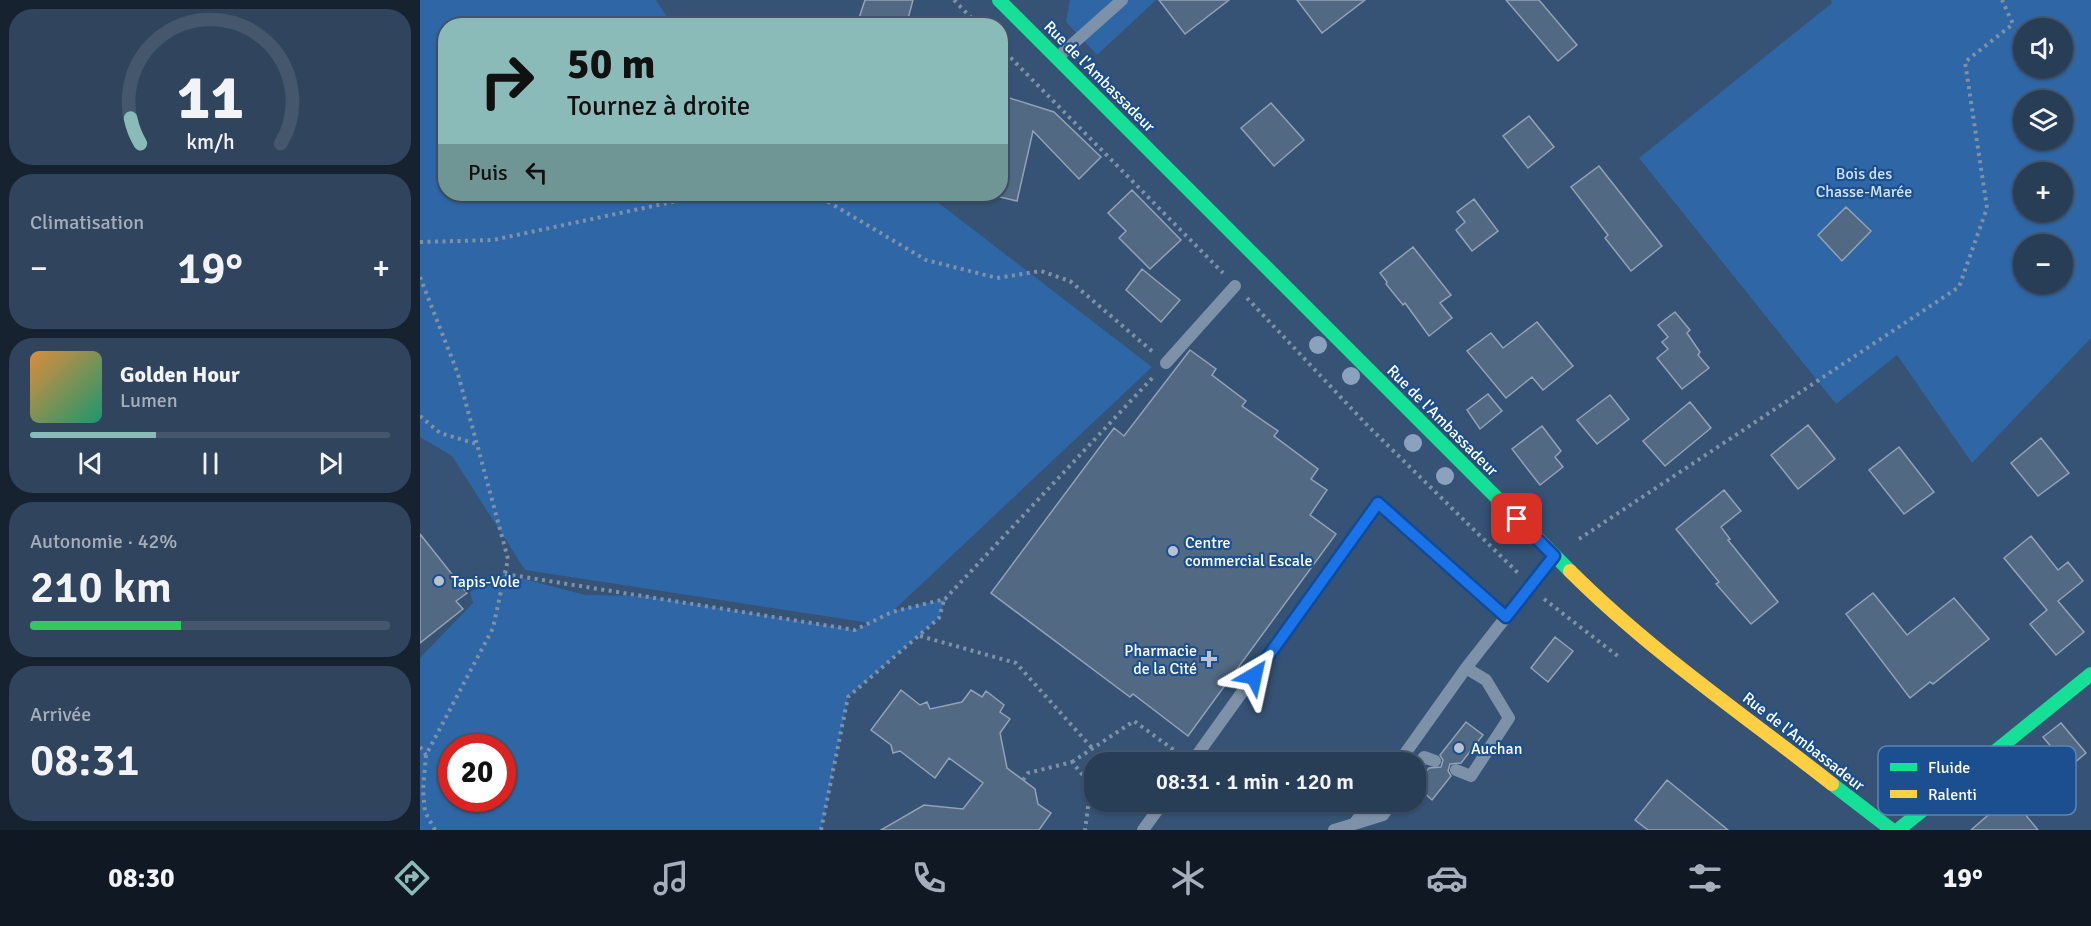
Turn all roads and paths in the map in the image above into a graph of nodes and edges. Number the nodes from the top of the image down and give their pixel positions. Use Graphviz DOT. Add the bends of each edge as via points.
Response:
graph roads {
  1 [pos="954,0"];
  2 [pos="999,0"];
  3 [pos="1122,0"];
  4 [pos="2002,0"];
  5 [pos="971,18"];
  6 [pos="1058,57"];
  7 [pos="677,201"];
  8 [pos="827,201"];
  9 [pos="420,242"];
  10 [pos="420,277"];
  11 [pos="1235,286"];
  12 [pos="1166,363"];
  13 [pos="420,416"];
  14 [pos="477,444"];
  15 [pos="1554,556"];
  16 [pos="505,574"];
  17 [pos="945,599"];
  18 [pos="1506,617"];
  19 [pos="919,635"];
  20 [pos="1466,668"];
  21 [pos="2091,674"];
  22 [pos="2002,746"];
  23 [pos="420,747"];
  24 [pos="1092,748"];
  25 [pos="1176,752"];
  26 [pos="1199,752"];
  27 [pos="1406,752"];
  28 [pos="426,755"];
  29 [pos="1426,758"];
  30 [pos="1434,761"];
  31 [pos="1072,762"];
  32 [pos="1456,770"];
  33 [pos="1023,780"];
  34 [pos="1156,812"];
  35 [pos="1363,812"];
  36 [pos="1385,812"];
  37 [pos="1917,815"];
  38 [pos="1354,824"];
  39 [pos="435,830"];
  40 [pos="821,830"];
  41 [pos="1085,830"];
  42 [pos="1143,830"];
  43 [pos="1334,830"];
  44 [pos="1893,830"];
  45 [pos="1898,830"];
  1 -- 5 [label="path"];
  2 -- 6 [label="main road, Rue de l'Ambassadeur"];
  3 -- 6 [label="lane"];
  4 -- 15 [label="path" via="2013,24 1965,62 1988,208 1959,287"];
  6 -- 15 [label="main road, Rue de l'Ambassadeur"];
  7 -- 9 [label="path" via="493,240"];
  8 -- 12 [label="path" via="926,260 997,278 1041,270 1070,281"];
  10 -- 14 [label="path" via="458,374"];
  11 -- 12 [label="lane"];
  12 -- 17 [label="path"];
  13 -- 14 [label="path" via="440,433"];
  14 -- 16 [label="path" via="508,560"];
  15 -- 18 [label="lane"];
  15 -- 44 [label="main road, Rue de l'Ambassadeur" via="1663,653"];
  16 -- 17 [label="path" via="855,630 892,612"];
  16 -- 28 [label="path" via="493,628"];
  17 -- 19 [label="path" via="939,618"];
  18 -- 20 [label="lane"];
  18 -- 26 [label="lane" via="1378,503"];
  19 -- 24 [label="path" via="1016,663"];
  19 -- 40 [label="path" via="848,697"];
  20 -- 27 [label="lane"];
  20 -- 32 [label="lane" via="1486,680 1509,718 1471,776"];
  21 -- 22 [label="main road"];
  23 -- 28 [label="path"];
  24 -- 25 [label="path" via="1134,721"];
  24 -- 31 [label="path"];
  28 -- 39 [label="path" via="425,812"];
  29 -- 30 [label="lane"];
  31 -- 33 [label="path" via="1028,773"];
  31 -- 41 [label="path" via="1091,785"];
  34 -- 42 [label="lane"];
  35 -- 38 [label="lane"];
  36 -- 38 [label="lane"];
  37 -- 45 [label="main road"];
  38 -- 43 [label="lane"];
}
